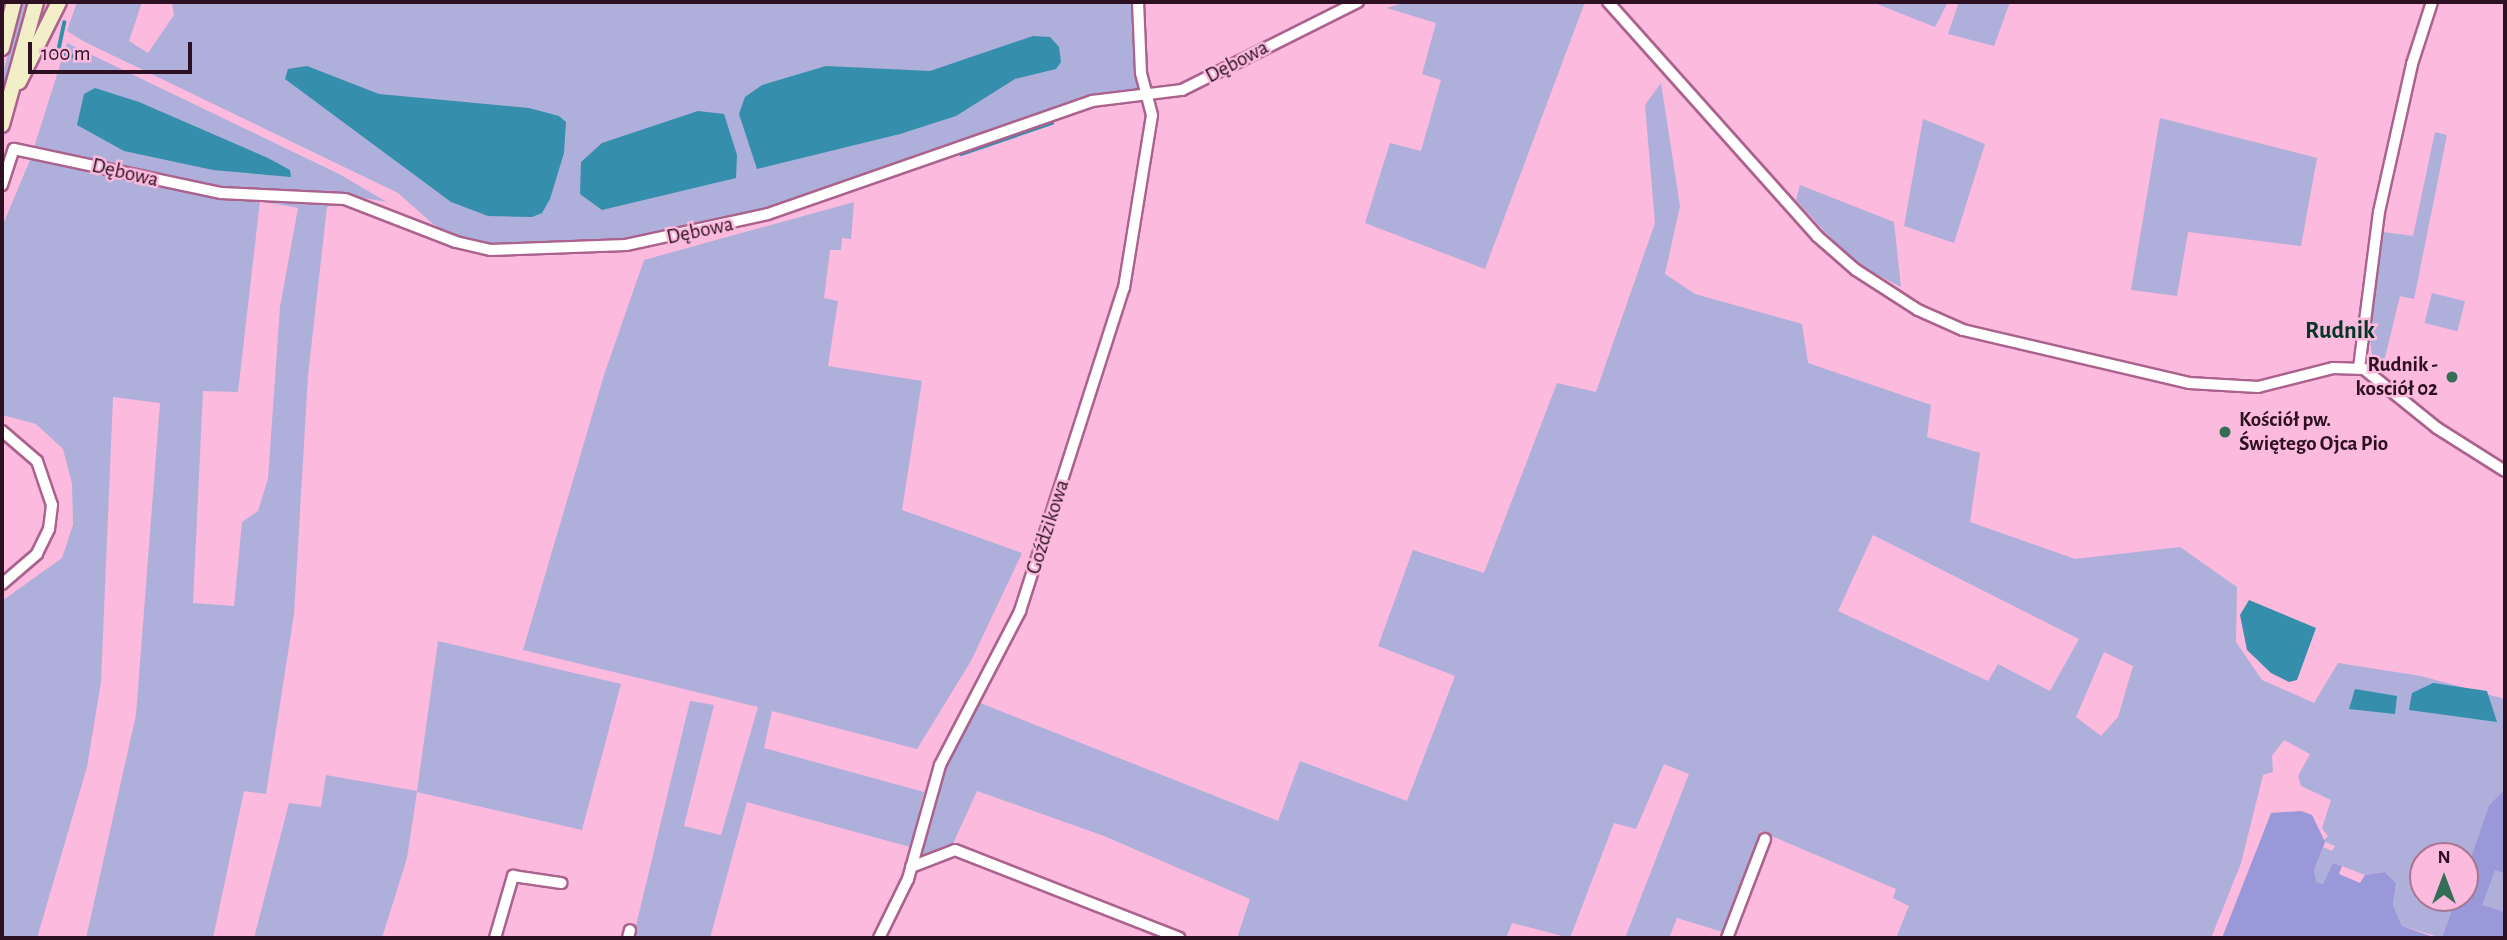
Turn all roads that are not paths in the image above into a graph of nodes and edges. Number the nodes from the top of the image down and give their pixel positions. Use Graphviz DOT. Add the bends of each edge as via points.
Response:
graph roads {
  1 [pos="14,2"];
  2 [pos="36,2"];
  3 [pos="59,2"];
  4 [pos="1138,2"];
  5 [pos="1358,2"];
  6 [pos="1608,2"];
  7 [pos="2432,2"];
  8 [pos="2,48"];
  9 [pos="1147,95"];
  10 [pos="8,102"];
  11 [pos="2,125"];
  12 [pos="2,185"];
  13 [pos="2359,368"];
  14 [pos="2,431"];
  15 [pos="2505,471"];
  16 [pos="2,584"];
  17 [pos="1765,839"];
  18 [pos="911,867"];
  19 [pos="561,883"];
  20 [pos="495,938"];
  21 [pos="879,938"];
  22 [pos="1180,938"];
  23 [pos="1727,938"];
  1 -- 8 [label="main road"];
  2 -- 10 [label="main road"];
  3 -- 10 [label="main road"];
  4 -- 9 [label="street, Goździkowa" via="1141,73"];
  5 -- 9 [label="street, Dębowa" via="1201,82"];
  6 -- 13 [label="street" via="1827,245 1902,301 1948,324 2119,370 2197,385 2258,387 2333,368"];
  7 -- 13 [label="street" via="2412,64 2379,212"];
  9 -- 12 [label="street, Dębowa" via="1092,101 743,222 636,244 546,251 472,246 345,200 221,193 14,149"];
  9 -- 18 [label="street, Goździkowa" via="1152,115 1138,226 1100,371 1020,611 940,765"];
  10 -- 11 [label="main road"];
  13 -- 15 [label="street" via="2373,374 2437,428"];
  14 -- 16 [label="street" via="26,447 41,466 52,508 49,529 37,554"];
  17 -- 23 [label="street"];
  18 -- 21 [label="street, Goździkowa" via="897,907"];
  18 -- 22 [label="street" via="955,850"];
  19 -- 20 [label="street" via="513,876"];
}
